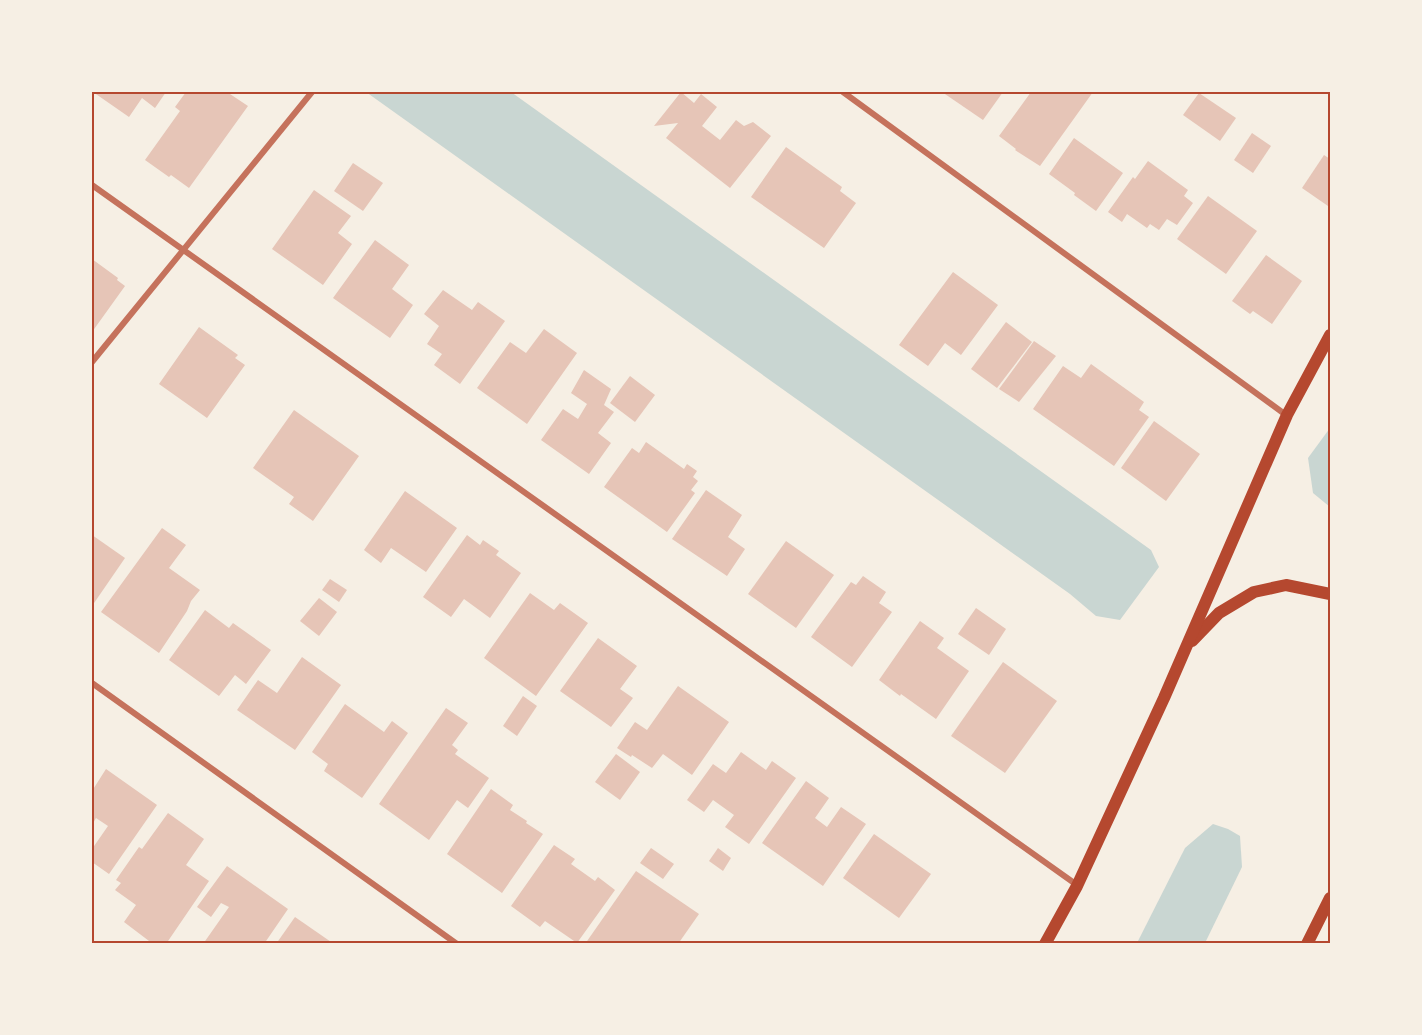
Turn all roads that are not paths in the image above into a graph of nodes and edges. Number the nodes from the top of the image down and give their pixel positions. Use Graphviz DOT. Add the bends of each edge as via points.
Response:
graph roads {
  1 [pos="312,92"];
  2 [pos="843,92"];
  3 [pos="92,185"];
  4 [pos="182,250"];
  5 [pos="1330,335"];
  6 [pos="92,362"];
  7 [pos="1287,415"];
  8 [pos="1330,594"];
  9 [pos="1186,648"];
  10 [pos="92,683"];
  11 [pos="1077,886"];
  12 [pos="1330,898"];
  13 [pos="457,944"];
  14 [pos="1044,944"];
  15 [pos="1307,944"];
  1 -- 4 [label="street"];
  2 -- 7 [label="street"];
  3 -- 4 [label="street"];
  4 -- 6 [label="street"];
  4 -- 11 [label="street"];
  5 -- 7 [label="main road"];
  7 -- 9 [label="main road"];
  8 -- 9 [label="main road" via="1286,585 1254,592 1219,613"];
  9 -- 11 [label="main road"];
  10 -- 13 [label="street"];
  11 -- 14 [label="main road"];
  12 -- 15 [label="main road"];
}
